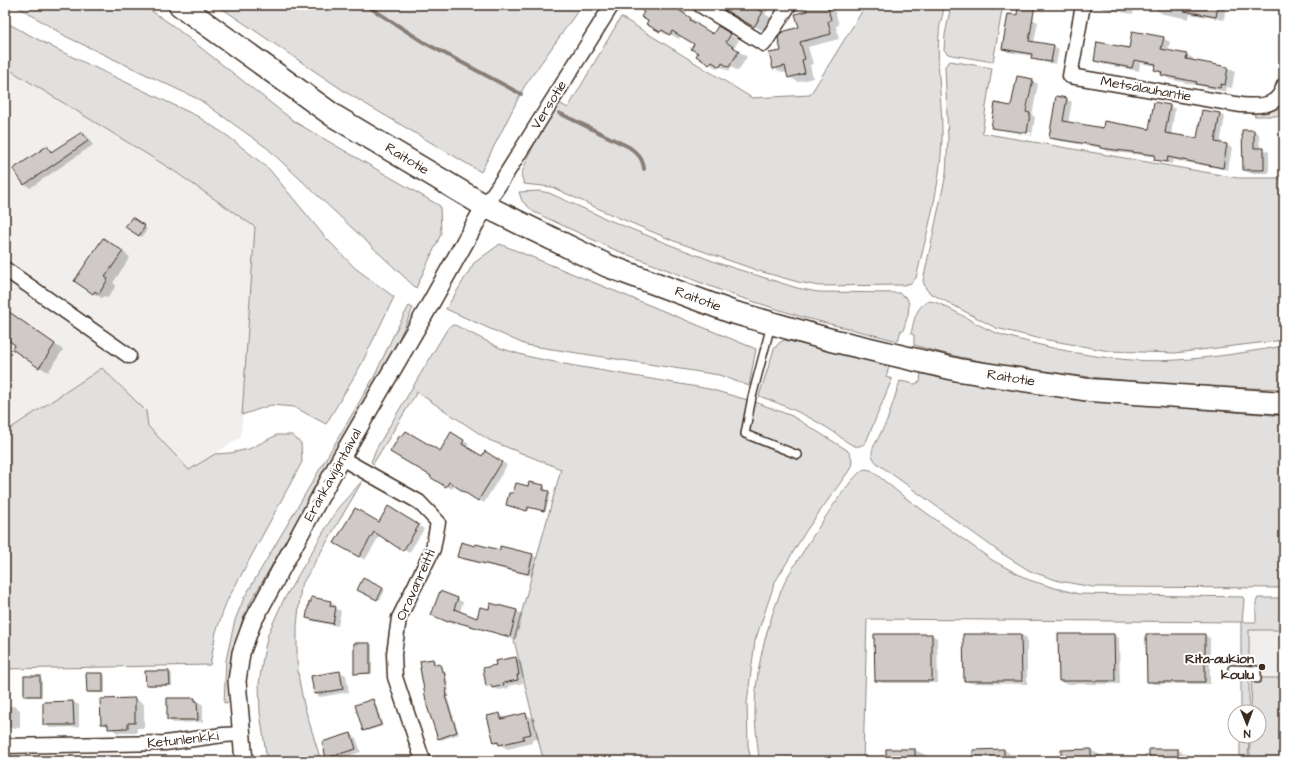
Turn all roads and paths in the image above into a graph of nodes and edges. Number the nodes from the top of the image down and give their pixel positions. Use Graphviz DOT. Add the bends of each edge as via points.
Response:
graph roads {
  1 [pos="180,5"];
  2 [pos="612,5"];
  3 [pos="700,5"];
  4 [pos="789,5"];
  5 [pos="1083,5"];
  6 [pos="1284,85"];
  7 [pos="485,206"];
  8 [pos="5,269"];
  9 [pos="771,323"];
  10 [pos="129,356"];
  11 [pos="1284,403"];
  12 [pos="798,455"];
  13 [pos="341,458"];
  14 [pos="1232,669"];
  15 [pos="1257,679"];
  16 [pos="241,734"];
  17 [pos="5,746"];
  18 [pos="244,761"];
  19 [pos="423,761"];
  1 -- 7 [label="main road, Raitotie" via="334,116"];
  2 -- 7 [label="street, Versotie"];
  3 -- 4 [label="street" via="764,44"];
  5 -- 6 [label="street, Metsälauhantie" via="1070,76 1258,106 1275,101"];
  7 -- 9 [label="main road, Raitotie" via="608,266 732,312"];
  7 -- 13 [label="street, Eränkävijäntaival"];
  8 -- 10 [label="street"];
  9 -- 11 [label="main road, Raitotie" via="959,370 1089,390"];
  9 -- 12 [label="lane" via="745,434"];
  13 -- 16 [label="street, Eränkävijäntaival" via="252,623 241,653 237,681"];
  13 -- 19 [label="street, Oravanreitti" via="419,502 438,522 433,549 399,618 394,654 395,677"];
  14 -- 15 [label="lane" via="1257,670"];
  16 -- 17 [label="street, Ketunlenkki" via="165,743"];
  16 -- 18 [label="street, Eränkävijäntaival"];
}
